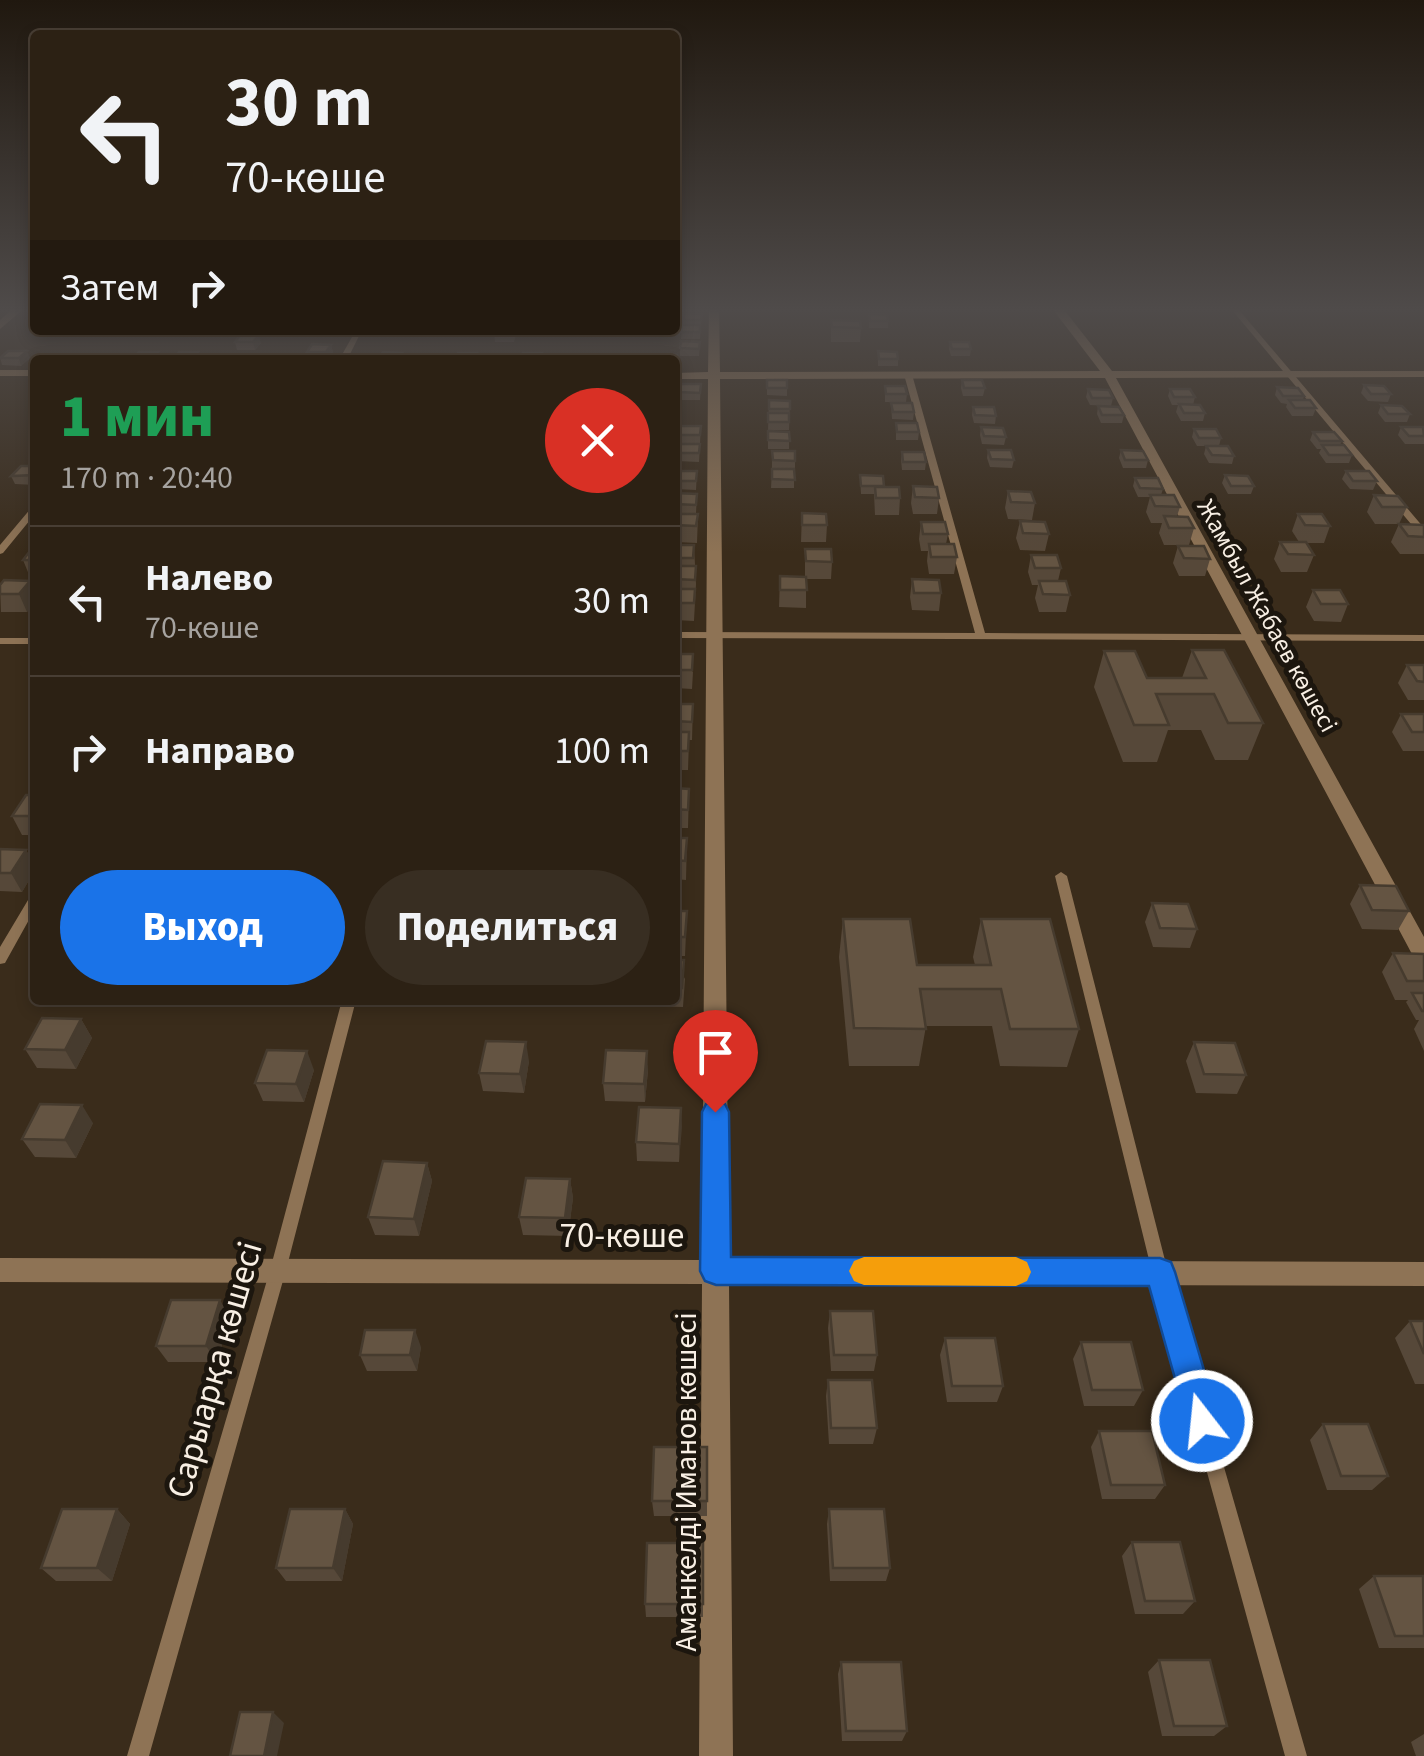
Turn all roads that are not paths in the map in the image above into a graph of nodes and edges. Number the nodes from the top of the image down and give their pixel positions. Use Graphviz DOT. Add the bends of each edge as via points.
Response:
graph roads {
  1 [pos="714,389"];
  2 [pos="912,389"];
  3 [pos="1116,389"];
  4 [pos="1303,389"];
  5 [pos="30,515"];
  6 [pos="1424,534"];
  7 [pos="0,551"];
  8 [pos="714,634"];
  9 [pos="680,635"];
  10 [pos="981,637"];
  11 [pos="1250,638"];
  12 [pos="1424,638"];
  13 [pos="0,641"];
  14 [pos="30,641"];
  15 [pos="1061,876"];
  16 [pos="30,907"];
  17 [pos="1424,956"];
  18 [pos="0,960"];
  19 [pos="348,1005"];
  20 [pos="0,1270"];
  21 [pos="278,1270"];
  22 [pos="716,1271"];
  23 [pos="1160,1272"];
  24 [pos="1424,1274"];
  25 [pos="138,1756"];
  26 [pos="716,1756"];
  27 [pos="1296,1756"];
  1 -- 8 [label="street, Аманкелді Иманов көшесі"];
  2 -- 10 [label="lane"];
  3 -- 11 [label="street, Жамбыл Жабаев көшесі"];
  4 -- 6 [label="lane"];
  5 -- 7 [label="lane"];
  8 -- 9 [label="lane"];
  8 -- 10 [label="lane"];
  8 -- 22 [label="street, Аманкелді Иманов көшесі"];
  10 -- 11 [label="lane"];
  11 -- 12 [label="lane"];
  11 -- 17 [label="street, Жамбыл Жабаев көшесі"];
  13 -- 14 [label="lane"];
  15 -- 23 [label="lane"];
  16 -- 18 [label="lane"];
  19 -- 21 [label="lane, Сарыарқа көшесі"];
  20 -- 21 [label="street, 70-көше"];
  21 -- 22 [label="street, 70-көше"];
  21 -- 25 [label="lane, Сарыарқа көшесі"];
  22 -- 23 [label="street, 70-көше"];
  22 -- 26 [label="street, Аманкелді Иманов көшесі"];
  23 -- 24 [label="street, 70-көше"];
  23 -- 27 [label="lane"];
}
